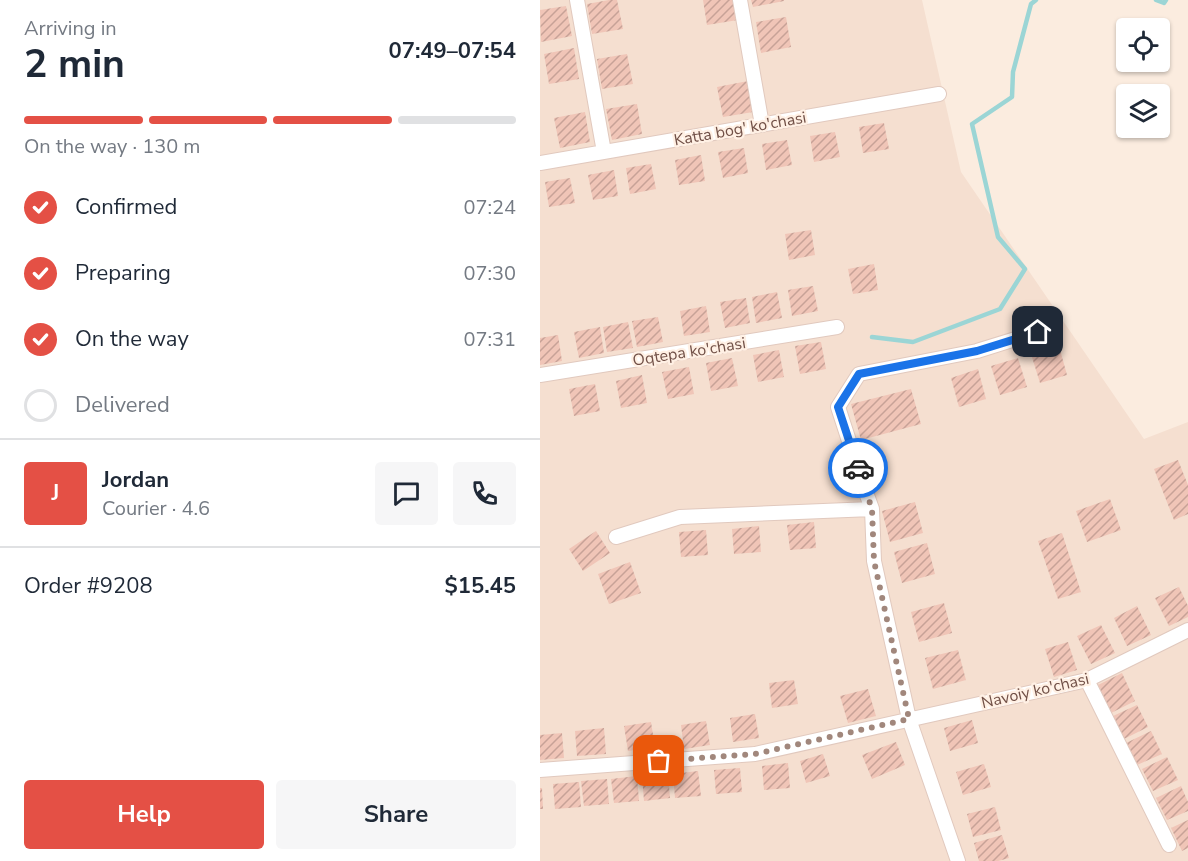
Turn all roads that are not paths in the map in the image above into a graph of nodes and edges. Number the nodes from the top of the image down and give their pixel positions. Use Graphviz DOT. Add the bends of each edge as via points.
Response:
graph roads {
  1 [pos="577,0"];
  2 [pos="740,0"];
  3 [pos="939,94"];
  4 [pos="762,124"];
  5 [pos="604,152"];
  6 [pos="540,162"];
  7 [pos="837,327"];
  8 [pos="1038,332"];
  9 [pos="540,375"];
  10 [pos="872,509"];
  11 [pos="616,537"];
  12 [pos="1188,630"];
  13 [pos="1087,680"];
  14 [pos="909,719"];
  15 [pos="540,770"];
  16 [pos="1168,845"];
  17 [pos="958,861"];
  1 -- 5 [label="street"];
  2 -- 4 [label="street"];
  3 -- 4 [label="street, Katta bog' ko'chasi"];
  4 -- 5 [label="street, Katta bog' ko'chasi"];
  5 -- 6 [label="street, Katta bog' ko'chasi"];
  7 -- 9 [label="street, Oqtepa ko'chasi"];
  8 -- 10 [label="street" via="977,351 859,374 838,407"];
  10 -- 11 [label="street" via="680,517"];
  10 -- 14 [label="street" via="874,561"];
  12 -- 13 [label="street, Navoiy ko'chasi"];
  13 -- 14 [label="street, Navoiy ko'chasi"];
  13 -- 16 [label="street"];
  14 -- 15 [label="street, Navoiy ko'chasi" via="755,754"];
  14 -- 17 [label="street"];
}
